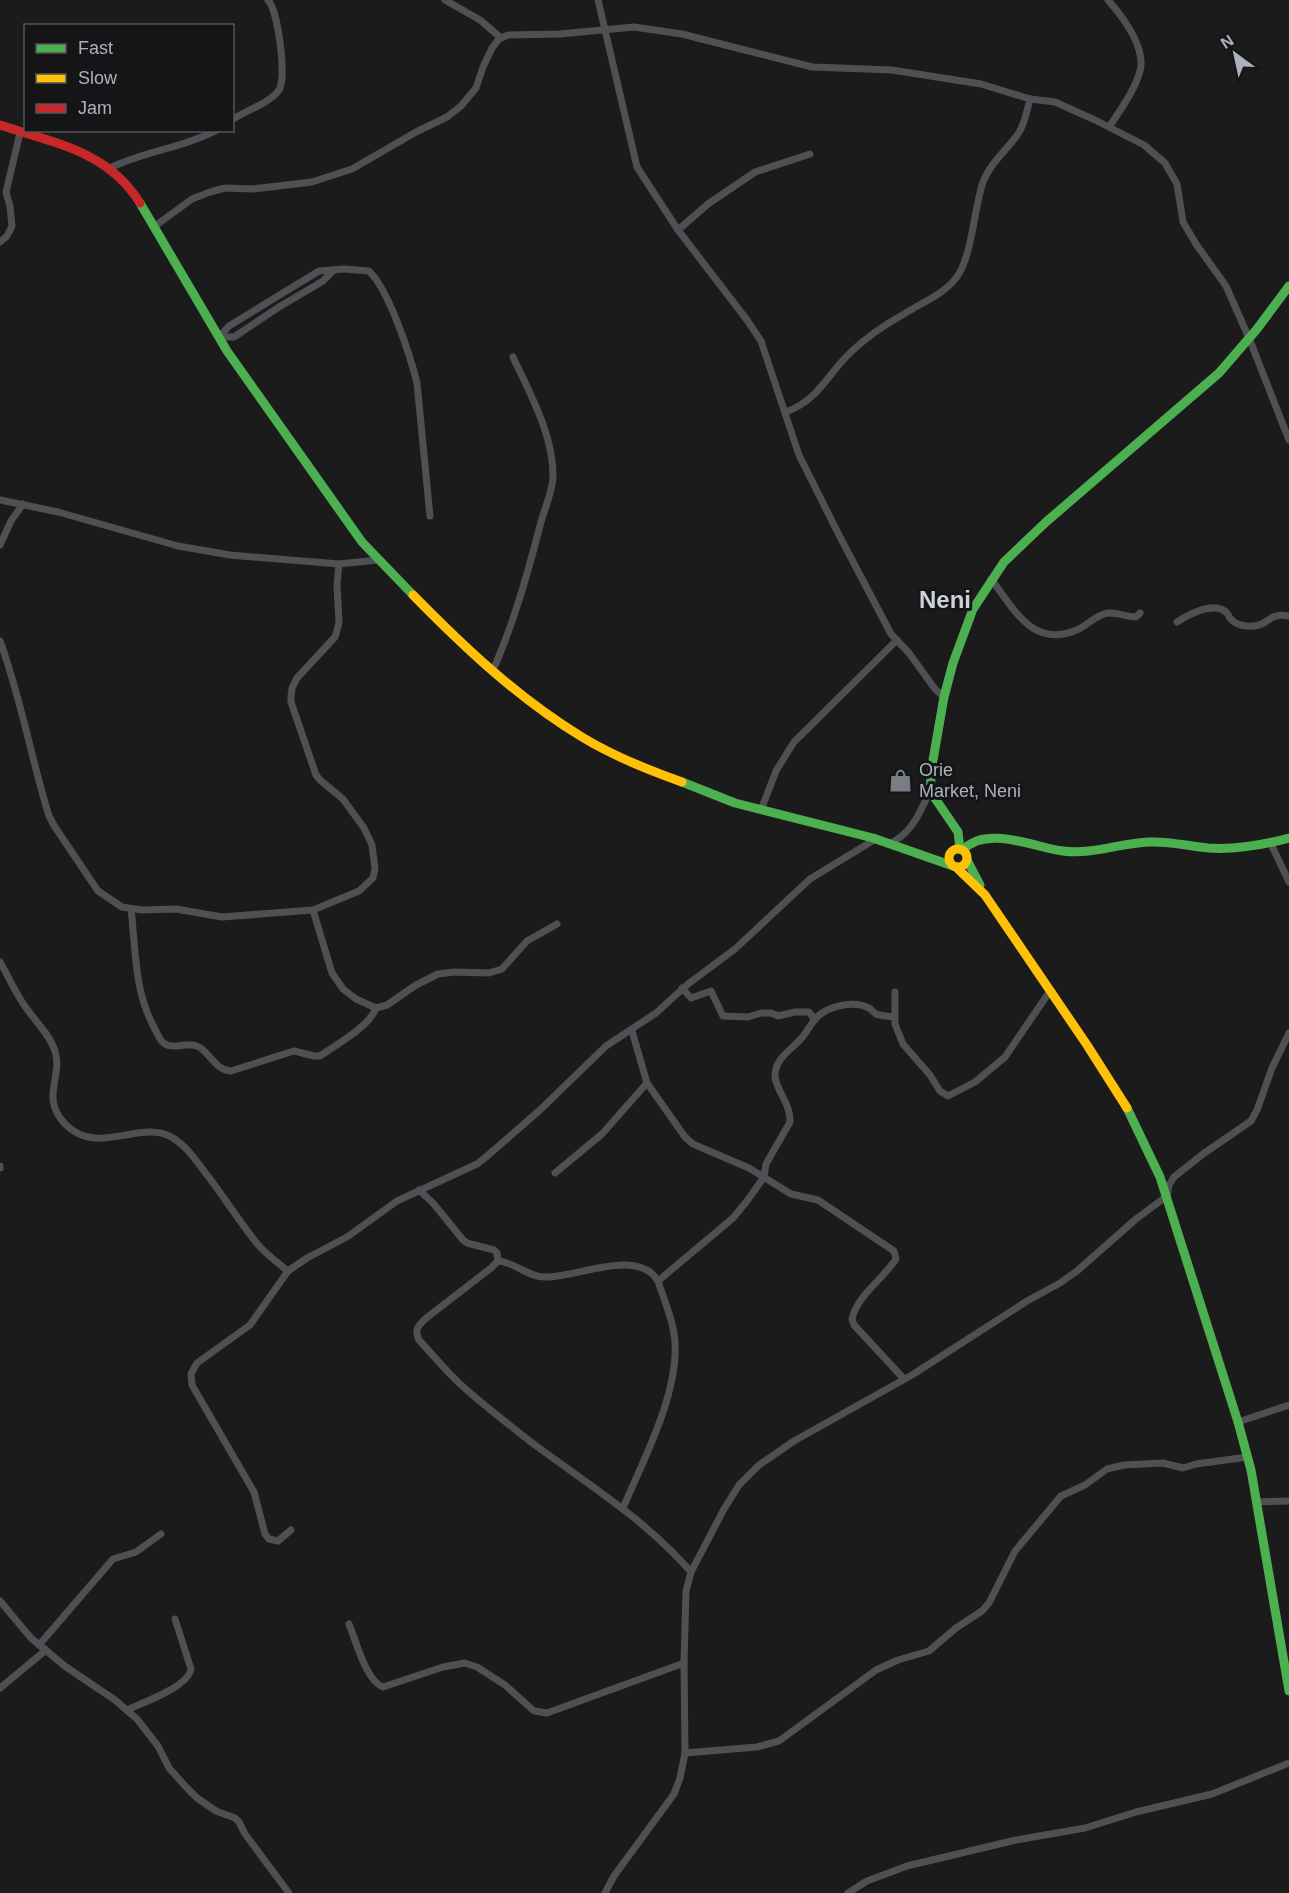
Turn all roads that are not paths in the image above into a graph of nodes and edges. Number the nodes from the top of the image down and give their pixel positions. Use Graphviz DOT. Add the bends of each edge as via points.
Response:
graph roads {
  1 [pos="269,0"];
  2 [pos="445,0"];
  3 [pos="597,0"];
  4 [pos="1108,0"];
  5 [pos="604,30"];
  6 [pos="501,38"];
  7 [pos="1030,99"];
  8 [pos="234,119"];
  9 [pos="0,125"];
  10 [pos="1109,127"];
  11 [pos="213,132"];
  12 [pos="20,133"];
  13 [pos="810,154"];
  14 [pos="110,168"];
  15 [pos="155,226"];
  16 [pos="678,230"];
  17 [pos="0,242"];
  18 [pos="334,270"];
  19 [pos="1289,286"];
  20 [pos="219,338"];
  21 [pos="1250,338"];
  22 [pos="513,357"];
  23 [pos="786,412"];
  24 [pos="1289,441"];
  25 [pos="0,500"];
  26 [pos="23,504"];
  27 [pos="430,516"];
  28 [pos="0,545"];
  29 [pos="378,560"];
  30 [pos="339,564"];
  31 [pos="991,579"];
  32 [pos="1140,613"];
  33 [pos="1289,616"];
  34 [pos="1177,622"];
  35 [pos="897,640"];
  36 [pos="0,641"];
  37 [pos="493,670"];
  38 [pos="944,697"];
  39 [pos="930,791"];
  40 [pos="761,810"];
  41 [pos="1289,838"];
  42 [pos="874,840"];
  43 [pos="889,844"];
  44 [pos="1270,844"];
  45 [pos="959,850"];
  46 [pos="930,856"];
  47 [pos="968,860"];
  48 [pos="954,867"];
  49 [pos="1289,882"];
  50 [pos="985,895"];
  51 [pos="131,909"];
  52 [pos="313,910"];
  53 [pos="557,924"];
  54 [pos="0,962"];
  55 [pos="682,988"];
  56 [pos="1050,991"];
  57 [pos="895,992"];
  58 [pos="376,1008"];
  59 [pos="894,1017"];
  60 [pos="815,1020"];
  61 [pos="632,1031"];
  62 [pos="1289,1033"];
  63 [pos="647,1083"];
  64 [pos="555,1173"];
  65 [pos="764,1177"];
  66 [pos="419,1190"];
  67 [pos="1167,1196"];
  68 [pos="498,1261"];
  69 [pos="288,1271"];
  70 [pos="658,1281"];
  71 [pos="904,1379"];
  72 [pos="1289,1405"];
  73 [pos="1238,1422"];
  74 [pos="1248,1457"];
  75 [pos="1289,1501"];
  76 [pos="1257,1502"];
  77 [pos="623,1508"];
  78 [pos="291,1530"];
  79 [pos="161,1534"];
  80 [pos="691,1572"];
  81 [pos="0,1602"];
  82 [pos="175,1618"];
  83 [pos="349,1624"];
  84 [pos="39,1645"];
  85 [pos="46,1650"];
  86 [pos="684,1663"];
  87 [pos="0,1688"];
  88 [pos="1289,1692"];
  89 [pos="128,1710"];
  90 [pos="685,1753"];
  91 [pos="1289,1763"];
  92 [pos="289,1893"];
  93 [pos="605,1893"];
  94 [pos="848,1893"];
  1 -- 8 [label="street" via="275,12 283,80 273,96"];
  2 -- 6 [label="street" via="480,20"];
  3 -- 5 [label="street"];
  4 -- 10 [label="street" via="1130,29 1141,67"];
  5 -- 6 [label="street"];
  5 -- 7 [label="street" via="634,27 682,34 812,67 903,72 981,84"];
  5 -- 16 [label="street" via="637,167"];
  6 -- 15 [label="street" via="492,48 476,88 461,106 352,169 312,182 210,192 192,199"];
  7 -- 10 [label="street" via="1055,102"];
  7 -- 23 [label="street" via="1020,131 984,180 958,276 944,290 870,337 844,359 812,398"];
  9 -- 12 [label="main road"];
  10 -- 21 [label="street" via="1144,145 1165,163 1177,184 1183,222 1226,286"];
  11 -- 14 [label="street"];
  12 -- 14 [label="main road" via="87,155"];
  12 -- 17 [label="street" via="6,192 12,226"];
  13 -- 16 [label="street" via="755,172"];
  14 -- 15 [label="main road" via="135,194"];
  15 -- 20 [label="main road"];
  16 -- 23 [label="street" via="761,341"];
  18 -- 20 [label="street" via="323,281 234,337"];
  18 -- 20 [label="street" via="319,271 275,296 229,326"];
  18 -- 27 [label="street" via="369,270 404,341 417,383"];
  19 -- 21 [label="main road"];
  20 -- 29 [label="main road"];
  21 -- 24 [label="street"];
  21 -- 31 [label="main road" via="1219,373 1039,529"];
  22 -- 37 [label="street" via="549,444 553,479 522,591"];
  23 -- 35 [label="street" via="799,455"];
  25 -- 26 [label="street"];
  26 -- 28 [label="street" via="10,520"];
  26 -- 30 [label="street" via="178,546 230,555"];
  29 -- 30 [label="street"];
  29 -- 37 [label="main road"];
  30 -- 52 [label="street" via="339,623 335,637 297,678 291,702 316,775 343,800 364,828 372,845 375,869 373,878 359,891"];
  31 -- 32 [label="street" via="1023,621 1042,633 1065,633 1108,613 1136,617"];
  31 -- 38 [label="main road" via="973,609"];
  33 -- 34 [label="street" via="1276,614 1257,626 1248,626 1233,621 1221,609 1214,609 1195,611"];
  35 -- 38 [label="street"];
  35 -- 40 [label="street" via="794,742 776,771"];
  36 -- 51 [label="street" via="40,788 55,827 98,891"];
  37 -- 40 [label="main road" via="552,718 593,744"];
  38 -- 39 [label="main road"];
  39 -- 43 [label="street" via="906,834"];
  39 -- 45 [label="main road" via="958,832"];
  40 -- 42 [label="main road"];
  41 -- 44 [label="main road"];
  42 -- 43 [label="main road"];
  42 -- 55 [label="street" via="810,879 735,949"];
  43 -- 46 [label="main road"];
  44 -- 45 [label="main road" via="1212,849 1151,842 1073,852 996,838 972,841"];
  44 -- 49 [label="street"];
  45 -- 46 [label="main road"];
  45 -- 47 [label="main road"];
  45 -- 48 [label="main road" via="949,856"];
  46 -- 48 [label="main road"];
  47 -- 48 [label="main road"];
  47 -- 50 [label="main road"];
  48 -- 50 [label="main road"];
  50 -- 56 [label="main road"];
  51 -- 52 [label="street" via="176,909 211,917"];
  51 -- 58 [label="street" via="139,987 159,1037 170,1046 189,1044 204,1050 225,1071 294,1051 320,1056 366,1023"];
  52 -- 58 [label="street" via="332,973 343,989"];
  53 -- 58 [label="street" via="526,941 502,969 438,974"];
  54 -- 69 [label="street" via="55,1051 52,1100 65,1123 76,1133 93,1138 148,1132 174,1139 188,1151 256,1243"];
  55 -- 60 [label="street" via="691,998 712,992 723,1016 809,1012"];
  55 -- 61 [label="street"];
  56 -- 59 [label="street" via="1005,1057 975,1082 948,1096 940,1092 903,1044"];
  56 -- 67 [label="main road" via="1125,1102"];
  57 -- 59 [label="street"];
  59 -- 60 [label="street" via="852,1005 836,1007"];
  60 -- 65 [label="street" via="777,1065 776,1079 790,1122 766,1164"];
  61 -- 63 [label="street"];
  61 -- 66 [label="street" via="606,1046 477,1164"];
  62 -- 67 [label="street" via="1251,1121 1174,1177"];
  63 -- 64 [label="street" via="602,1134"];
  63 -- 65 [label="street" via="693,1144"];
  65 -- 70 [label="street" via="733,1218"];
  65 -- 71 [label="street" via="790,1194 818,1200 894,1251 896,1259 860,1300 852,1319"];
  66 -- 68 [label="street" via="463,1240 494,1250"];
  66 -- 69 [label="street"];
  67 -- 71 [label="street" via="1077,1271"];
  67 -- 73 [label="main road"];
  68 -- 70 [label="street" via="547,1278 636,1266 647,1268"];
  68 -- 77 [label="street" via="425,1319 417,1328 418,1340 481,1403"];
  69 -- 78 [label="street" via="250,1325 197,1363 191,1380 254,1492 265,1534 278,1541"];
  70 -- 77 [label="street" via="675,1343 671,1381"];
  71 -- 80 [label="street" via="759,1465 734,1493"];
  72 -- 73 [label="street"];
  73 -- 74 [label="main road"];
  74 -- 76 [label="main road"];
  74 -- 90 [label="street" via="1183,1468 1163,1463 1124,1465 1101,1473 1061,1496 1015,1551 989,1603 929,1651 876,1670 779,1741 757,1747"];
  75 -- 76 [label="street"];
  76 -- 88 [label="main road"];
  77 -- 80 [label="street"];
  79 -- 84 [label="street" via="136,1552 113,1559"];
  80 -- 86 [label="street" via="686,1591"];
  81 -- 84 [label="street"];
  82 -- 89 [label="street" via="190,1674 173,1688"];
  83 -- 86 [label="street" via="376,1685 383,1687 465,1663 489,1673 540,1713 584,1701"];
  84 -- 85 [label="street"];
  85 -- 87 [label="street"];
  85 -- 89 [label="street"];
  86 -- 90 [label="street"];
  89 -- 92 [label="street" via="185,1786 216,1811 239,1822"];
  90 -- 93 [label="street" via="674,1794"];
  91 -- 94 [label="street" via="1212,1794 1085,1828 907,1866 867,1881"];
}
